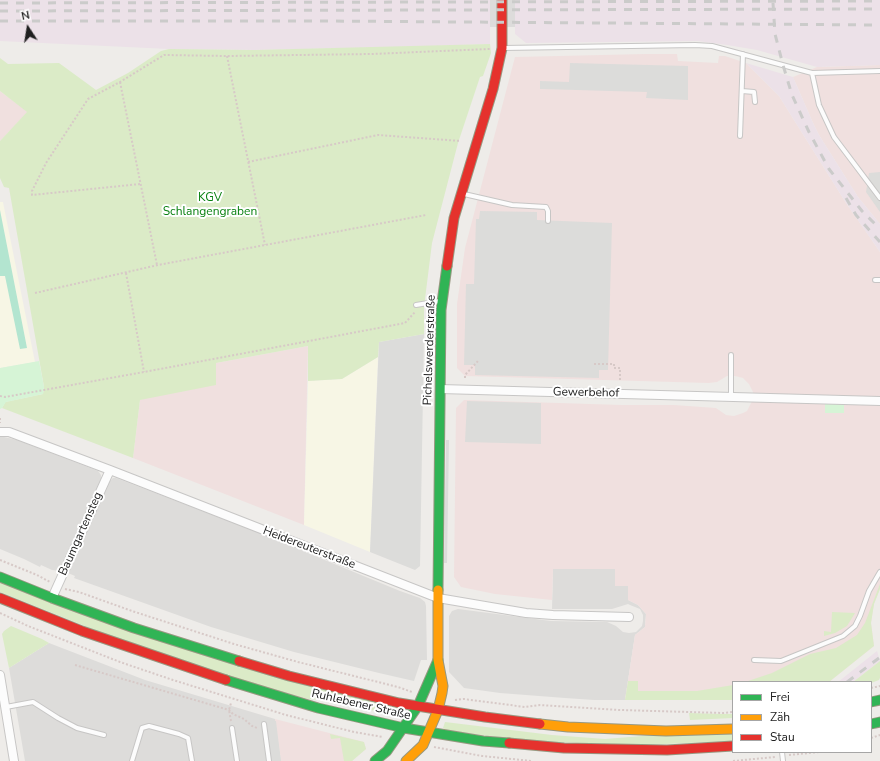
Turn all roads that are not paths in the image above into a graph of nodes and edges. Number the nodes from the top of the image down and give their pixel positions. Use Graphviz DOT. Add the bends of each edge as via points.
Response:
graph roads {
  1 [pos="502,0"];
  2 [pos="502,48"];
  3 [pos="743,54"];
  4 [pos="880,71"];
  5 [pos="812,73"];
  6 [pos="742,91"];
  7 [pos="755,102"];
  8 [pos="740,136"];
  9 [pos="461,193"];
  10 [pos="880,198"];
  11 [pos="548,221"];
  12 [pos="875,280"];
  13 [pos="880,280"];
  14 [pos="442,300"];
  15 [pos="417,307"];
  16 [pos="731,355"];
  17 [pos="440,389"];
  18 [pos="731,396"];
  19 [pos="880,401"];
  20 [pos="0,432"];
  21 [pos="110,470"];
  22 [pos="880,572"];
  23 [pos="0,577"];
  24 [pos="0,598"];
  25 [pos="52,598"];
  26 [pos="438,598"];
  27 [pos="629,617"];
  28 [pos="438,660"];
  29 [pos="754,660"];
  30 [pos="0,675"];
  31 [pos="1,688"];
  32 [pos="418,706"];
  33 [pos="6,707"];
  34 [pos="438,710"];
  35 [pos="264,724"];
  36 [pos="232,728"];
  37 [pos="404,728"];
  38 [pos="732,729"];
  39 [pos="428,733"];
  40 [pos="104,735"];
  41 [pos="732,746"];
  42 [pos="14,761"];
  43 [pos="132,761"];
  44 [pos="192,761"];
  45 [pos="237,761"];
  46 [pos="269,761"];
  47 [pos="375,761"];
  48 [pos="406,761"];
  1 -- 2 [label="main road, Pichelswerderstraße"];
  2 -- 3 [label="lane" via="695,45 712,46"];
  2 -- 9 [label="main road, Pichelswerderstraße" via="493,89"];
  3 -- 5 [label="lane"];
  3 -- 6 [label="lane"];
  4 -- 5 [label="lane"];
  5 -- 10 [label="lane" via="819,105 834,137"];
  6 -- 7 [label="lane" via="754,92"];
  6 -- 8 [label="lane"];
  9 -- 11 [label="lane" via="512,205 546,208"];
  9 -- 14 [label="main road, Pichelswerderstraße" via="454,218"];
  12 -- 13 [label="lane"];
  14 -- 15 [label="lane"];
  14 -- 17 [label="main road, Pichelswerderstraße"];
  16 -- 18 [label="lane"];
  17 -- 18 [label="street, Gewerbehof"];
  17 -- 26 [label="main road, Pichelswerderstraße"];
  18 -- 19 [label="street, Gewerbehof"];
  20 -- 21 [label="street, Heidereuterstraße" via="9,432"];
  21 -- 25 [label="street, Baumgartensteg"];
  21 -- 26 [label="street, Heidereuterstraße"];
  22 -- 29 [label="lane" via="869,590 855,626 842,636 781,661"];
  23 -- 25 [label="main road, Ruhlebener Straße"];
  24 -- 37 [label="main road, Ruhlebener Straße" via="82,632 204,674 318,708"];
  25 -- 32 [label="main road, Ruhlebener Straße" via="249,665 326,686"];
  26 -- 27 [label="street, Heidereuterstraße" via="526,613"];
  26 -- 28 [label="main road, Pichelswerderstraße"];
  28 -- 32 [label="main road, Pichelswerderstraße"];
  28 -- 34 [label="main road, Pichelswerderstraße" via="443,686"];
  30 -- 31 [label="street"];
  31 -- 33 [label="street"];
  32 -- 34 [label="main road, Ruhlebener Straße"];
  32 -- 37 [label="main road, Pichelswerderstraße"];
  33 -- 40 [label="lane" via="33,702 77,728"];
  33 -- 42 [label="street"];
  34 -- 38 [label="main road, Ruhlebener Straße" via="575,727 666,731"];
  34 -- 39 [label="main road, Pichelswerderstraße"];
  35 -- 46 [label="lane"];
  36 -- 45 [label="lane"];
  37 -- 39 [label="main road, Ruhlebener Straße"];
  37 -- 47 [label="main road, Pichelswerderstraße" via="387,751"];
  39 -- 41 [label="main road, Ruhlebener Straße" via="564,748 667,750"];
  39 -- 48 [label="main road, Pichelswerderstraße" via="423,745"];
  43 -- 44 [label="lane" via="142,728 149,726 188,738"];
}
